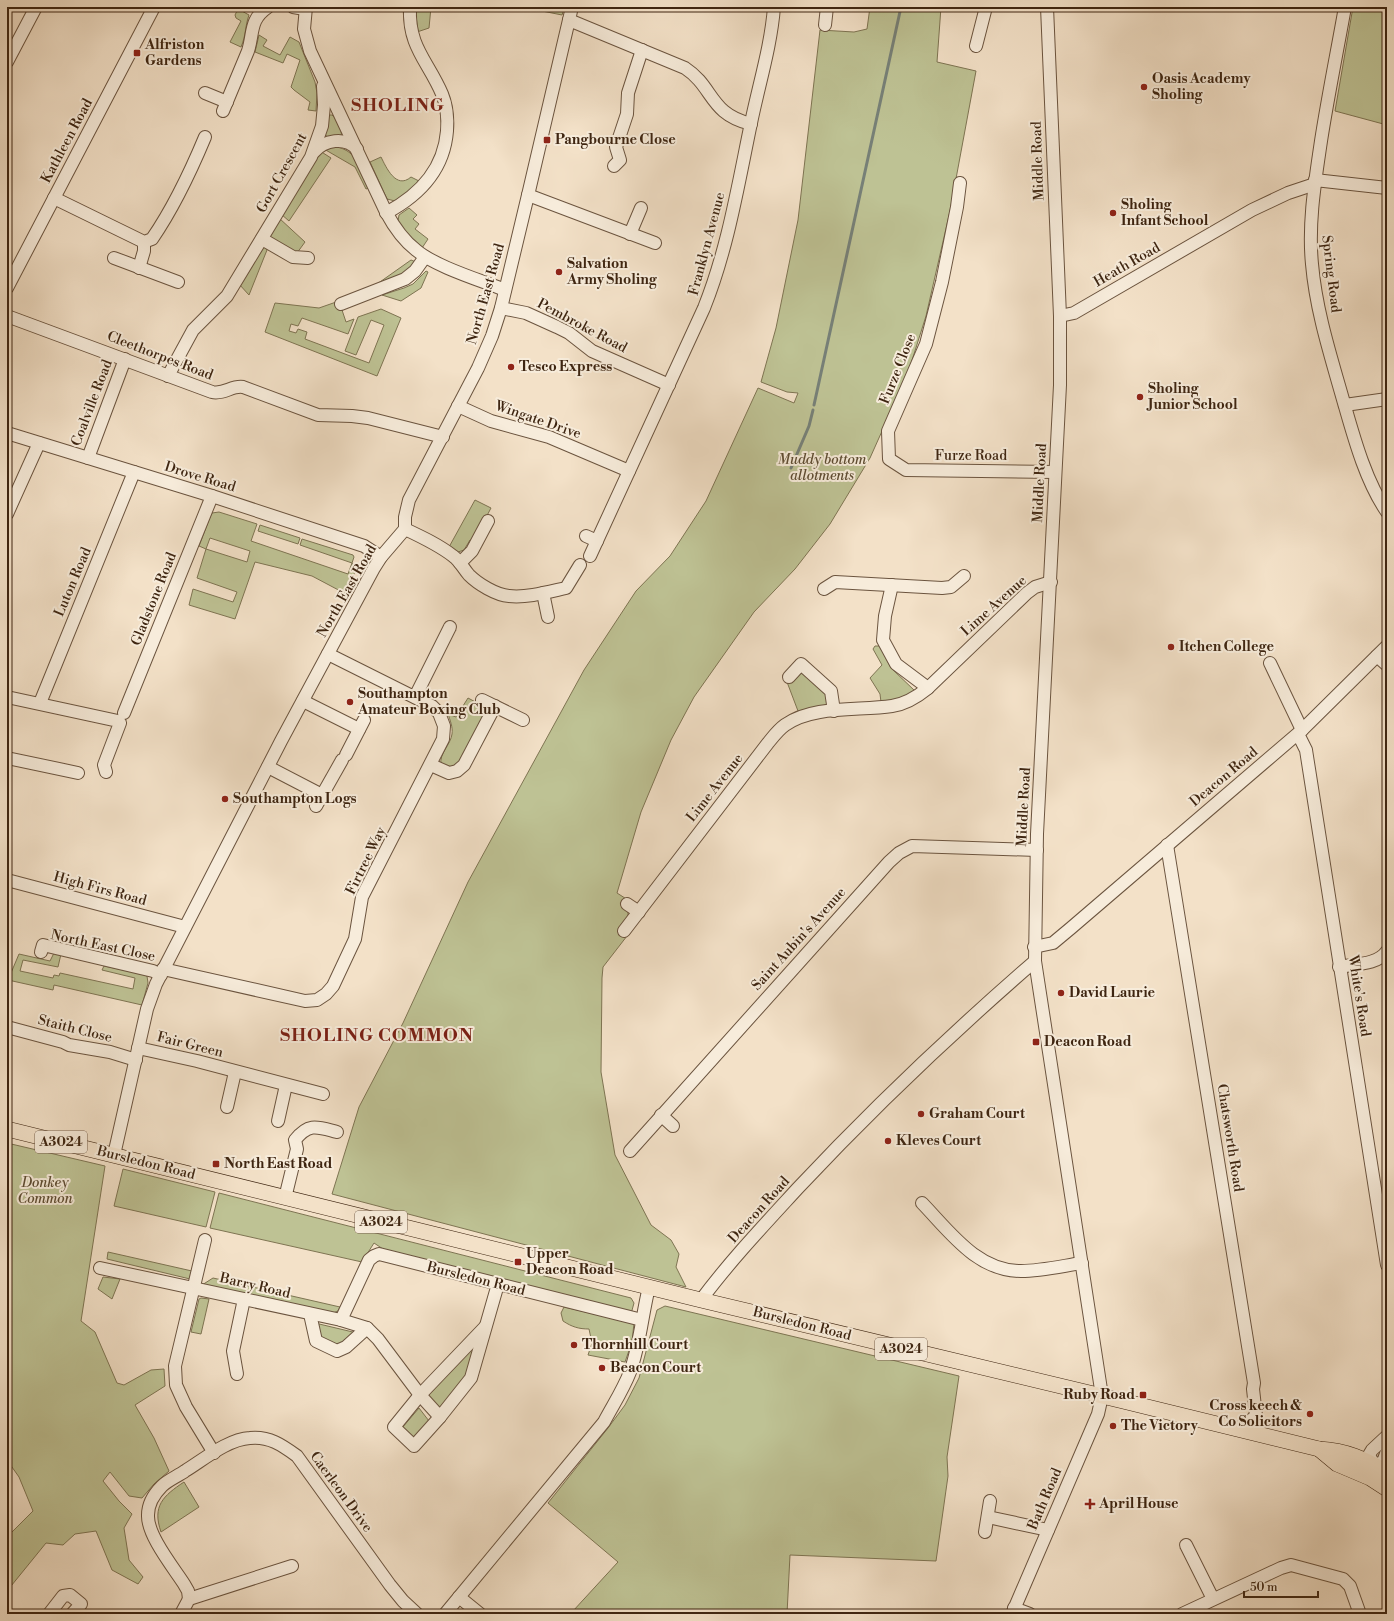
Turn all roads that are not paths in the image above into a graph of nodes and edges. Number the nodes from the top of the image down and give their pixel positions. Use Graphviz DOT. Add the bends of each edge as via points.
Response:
graph roads {
  1 [pos="36,7"];
  2 [pos="154,7"];
  3 [pos="268,7"];
  4 [pos="293,7"];
  5 [pos="410,7"];
  6 [pos="572,7"];
  7 [pos="774,7"];
  8 [pos="827,7"];
  9 [pos="986,7"];
  10 [pos="1047,7"];
  11 [pos="1345,7"];
  12 [pos="305,8"];
  13 [pos="569,20"];
  14 [pos="825,26"];
  15 [pos="976,46"];
  16 [pos="642,50"];
  17 [pos="7,62"];
  18 [pos="319,72"];
  19 [pos="205,93"];
  20 [pos="751,124"];
  21 [pos="205,137"];
  22 [pos="356,149"];
  23 [pos="313,153"];
  24 [pos="621,162"];
  25 [pos="1315,182"];
  26 [pos="960,183"];
  27 [pos="1387,188"];
  28 [pos="528,195"];
  29 [pos="54,198"];
  30 [pos="641,208"];
  31 [pos="386,213"];
  32 [pos="630,234"];
  33 [pos="262,239"];
  34 [pos="144,242"];
  35 [pos="654,243"];
  36 [pos="425,257"];
  37 [pos="114,258"];
  38 [pos="308,258"];
  39 [pos="139,268"];
  40 [pos="178,282"];
  41 [pos="7,288"];
  42 [pos="505,290"];
  43 [pos="341,304"];
  44 [pos="501,308"];
  45 [pos="7,316"];
  46 [pos="1060,316"];
  47 [pos="125,359"];
  48 [pos="168,376"];
  49 [pos="669,385"];
  50 [pos="1387,399"];
  51 [pos="1345,405"];
  52 [pos="458,406"];
  53 [pos="7,433"];
  54 [pos="443,437"];
  55 [pos="39,443"];
  56 [pos="88,458"];
  57 [pos="889,459"];
  58 [pos="629,471"];
  59 [pos="134,472"];
  60 [pos="1055,472"];
  61 [pos="212,496"];
  62 [pos="1387,512"];
  63 [pos="7,514"];
  64 [pos="488,521"];
  65 [pos="405,529"];
  66 [pos="586,536"];
  67 [pos="597,541"];
  68 [pos="590,556"];
  69 [pos="381,557"];
  70 [pos="460,563"];
  71 [pos="580,565"];
  72 [pos="964,576"];
  73 [pos="1051,582"];
  74 [pos="892,586"];
  75 [pos="824,589"];
  76 [pos="543,593"];
  77 [pos="548,617"];
  78 [pos="450,627"];
  79 [pos="1387,646"];
  80 [pos="328,654"];
  81 [pos="1377,656"];
  82 [pos="1270,664"];
  83 [pos="1387,665"];
  84 [pos="789,677"];
  85 [pos="928,688"];
  86 [pos="7,696"];
  87 [pos="414,697"];
  88 [pos="482,700"];
  89 [pos="303,701"];
  90 [pos="40,703"];
  91 [pos="495,706"];
  92 [pos="834,711"];
  93 [pos="124,713"];
  94 [pos="523,720"];
  95 [pos="1300,732"];
  96 [pos="7,758"];
  97 [pos="430,765"];
  98 [pos="268,767"];
  99 [pos="106,772"];
  100 [pos="78,773"];
  101 [pos="1167,845"];
  102 [pos="1037,850"];
  103 [pos="7,880"];
  104 [pos="628,904"];
  105 [pos="638,912"];
  106 [pos="185,927"];
  107 [pos="624,931"];
  108 [pos="1034,948"];
  109 [pos="1387,951"];
  110 [pos="41,952"];
  111 [pos="1034,961"];
  112 [pos="1339,967"];
  113 [pos="162,972"];
  114 [pos="7,1027"];
  115 [pos="138,1048"];
  116 [pos="136,1060"];
  117 [pos="235,1072"];
  118 [pos="286,1085"];
  119 [pos="323,1094"];
  120 [pos="227,1107"];
  121 [pos="661,1115"];
  122 [pos="278,1121"];
  123 [pos="673,1126"];
  124 [pos="7,1129"];
  125 [pos="337,1132"];
  126 [pos="630,1151"];
  127 [pos="114,1155"];
  128 [pos="1381,1193"];
  129 [pos="285,1198"];
  130 [pos="922,1203"];
  131 [pos="205,1240"];
  132 [pos="1082,1263"];
  133 [pos="1387,1265"];
  134 [pos="100,1268"];
  135 [pos="498,1284"];
  136 [pos="649,1287"];
  137 [pos="193,1288"];
  138 [pos="244,1299"];
  139 [pos="701,1300"];
  140 [pos="310,1314"];
  141 [pos="341,1320"];
  142 [pos="642,1320"];
  143 [pos="486,1326"];
  144 [pos="367,1328"];
  145 [pos="237,1374"];
  146 [pos="420,1395"];
  147 [pos="1102,1396"];
  148 [pos="440,1417"];
  149 [pos="1240,1429"];
  150 [pos="1387,1436"];
  151 [pos="1387,1450"];
  152 [pos="214,1453"];
  153 [pos="1377,1472"];
  154 [pos="1387,1489"];
  155 [pos="990,1501"];
  156 [pos="988,1517"];
  157 [pos="1048,1530"];
  158 [pos="985,1532"];
  159 [pos="1186,1544"];
  160 [pos="292,1566"];
  161 [pos="459,1597"];
  162 [pos="189,1599"];
  163 [pos="1213,1599"];
  164 [pos="1013,1611"];
  165 [pos="49,1614"];
  166 [pos="72,1614"];
  167 [pos="181,1614"];
  168 [pos="417,1614"];
  169 [pos="445,1614"];
  170 [pos="480,1614"];
  171 [pos="1030,1614"];
  172 [pos="1182,1614"];
  173 [pos="1360,1614"];
  1 -- 17 [label="street"];
  2 -- 29 [label="street, Kathleen Road"];
  3 -- 19 [label="street" via="253,23 248,51 225,107"];
  4 -- 12 [label="street"];
  5 -- 31 [label="street" via="410,24 415,44 445,101 446,134 442,155 428,181 412,197"];
  6 -- 13 [label="street, North East Road"];
  7 -- 20 [label="street, Franklyn Avenue"];
  8 -- 14 [label="street"];
  9 -- 15 [label="street"];
  10 -- 46 [label="street, Middle Road"];
  11 -- 25 [label="street, Spring Road"];
  12 -- 18 [label="street" via="306,40"];
  13 -- 16 [label="street"];
  13 -- 28 [label="street, North East Road"];
  16 -- 20 [label="street" via="675,58 694,75 723,111"];
  16 -- 24 [label="street" via="628,93 628,114 616,147"];
  18 -- 22 [label="street"];
  18 -- 23 [label="street, Gort Crescent" via="324,112 321,133"];
  20 -- 49 [label="street, Franklyn Avenue" via="730,224 716,274 704,308"];
  21 -- 34 [label="street" via="183,188 165,220 152,239"];
  22 -- 23 [label="street" via="348,142 332,141 320,146"];
  22 -- 31 [label="street"];
  23 -- 33 [label="street, Gort Crescent"];
  25 -- 27 [label="street"];
  25 -- 46 [label="street, Heath Road" via="1252,210 1074,313"];
  25 -- 51 [label="street, Spring Road" via="1310,236 1312,266 1323,328"];
  26 -- 57 [label="street, Furze Close" via="942,282 926,344 888,431"];
  28 -- 32 [label="street"];
  28 -- 42 [label="street, North East Road"];
  29 -- 34 [label="street"];
  29 -- 41 [label="street, Kathleen Road"];
  30 -- 32 [label="street"];
  31 -- 36 [label="street" via="404,239"];
  32 -- 35 [label="street"];
  33 -- 38 [label="street" via="293,257"];
  33 -- 48 [label="street, Gort Crescent" via="223,301 193,330"];
  34 -- 39 [label="street"];
  36 -- 42 [label="street"];
  36 -- 43 [label="street" via="416,271 405,279"];
  37 -- 39 [label="street"];
  39 -- 40 [label="street"];
  42 -- 44 [label="street, North East Road"];
  44 -- 49 [label="street, Pembroke Road" via="526,313 557,326 592,351"];
  44 -- 52 [label="street, North East Road" via="483,358"];
  45 -- 47 [label="street, Cleethorpes Road"];
  46 -- 60 [label="street, Middle Road" via="1060,385"];
  47 -- 48 [label="street, Cleethorpes Road"];
  47 -- 56 [label="street, Coalville Road"];
  48 -- 54 [label="street, Cleethorpes Road" via="212,392 222,392 235,386 243,387 318,415 363,417"];
  49 -- 58 [label="street, Franklyn Avenue"];
  50 -- 51 [label="street"];
  51 -- 62 [label="street, Spring Road" via="1370,482"];
  52 -- 54 [label="street, North East Road"];
  52 -- 58 [label="street, Wingate Drive" via="492,421 553,438"];
  53 -- 55 [label="street, Drove Road"];
  54 -- 65 [label="street, North East Road" via="409,500"];
  55 -- 56 [label="street, Drove Road"];
  55 -- 63 [label="street"];
  56 -- 59 [label="street, Drove Road"];
  57 -- 60 [label="street, Furze Road" via="906,470"];
  58 -- 67 [label="street, Franklyn Avenue"];
  59 -- 61 [label="street, Drove Road"];
  59 -- 90 [label="street, Luton Road"];
  60 -- 73 [label="street, Middle Road"];
  61 -- 69 [label="street, Drove Road" via="367,547"];
  61 -- 93 [label="street, Gladstone Road"];
  64 -- 70 [label="street" via="472,551"];
  65 -- 69 [label="street, North East Road"];
  65 -- 70 [label="street" via="446,550"];
  66 -- 67 [label="street"];
  67 -- 68 [label="street, Franklyn Avenue"];
  69 -- 80 [label="street, North East Road"];
  70 -- 76 [label="street" via="475,580 502,594 518,596"];
  71 -- 76 [label="street" via="566,588"];
  72 -- 74 [label="street" via="951,587"];
  73 -- 85 [label="street, Lime Avenue" via="1035,587 1027,593"];
  73 -- 102 [label="street, Middle Road"];
  74 -- 75 [label="street" via="835,582"];
  74 -- 85 [label="street" via="883,640 896,664"];
  76 -- 77 [label="street"];
  78 -- 87 [label="street"];
  79 -- 81 [label="street, Deacon Road"];
  80 -- 87 [label="street, Firtree Way"];
  80 -- 89 [label="street, North East Road"];
  81 -- 83 [label="street"];
  81 -- 95 [label="street, Deacon Road"];
  82 -- 95 [label="street, White's Road"];
  84 -- 92 [label="street" via="801,664 831,692"];
  85 -- 92 [label="street, Lime Avenue" via="911,700 893,706"];
  86 -- 90 [label="street"];
  87 -- 97 [label="street, Firtree Way" via="436,709 444,726 443,739"];
  88 -- 91 [label="street"];
  89 -- 98 [label="street, North East Road"];
  89 -- 98 [label="street" via="362,724 319,801"];
  90 -- 99 [label="street" via="120,723 104,765"];
  91 -- 94 [label="street"];
  91 -- 97 [label="street" via="460,770 449,774"];
  92 -- 105 [label="street, Lime Avenue" via="803,716 785,725 777,733"];
  95 -- 101 [label="street, Deacon Road"];
  95 -- 112 [label="street, White's Road" via="1306,750"];
  96 -- 100 [label="street"];
  97 -- 113 [label="street, Firtree Way" via="362,897 354,944 333,986 322,997 313,1001 300,1001"];
  98 -- 106 [label="street, North East Road"];
  101 -- 108 [label="street, Deacon Road" via="1053,943"];
  101 -- 149 [label="street, Chatsworth Road" via="1254,1383 1256,1416"];
  102 -- 108 [label="street, Middle Road"];
  102 -- 121 [label="street, Saint Aubin's Avenue" via="912,846 899,853"];
  103 -- 106 [label="street, High Firs Road"];
  104 -- 105 [label="street"];
  105 -- 107 [label="street, Lime Avenue"];
  106 -- 113 [label="street, North East Road"];
  108 -- 111 [label="street, Middle Road"];
  109 -- 112 [label="street" via="1376,960"];
  110 -- 113 [label="street, North East Close" via="43,945"];
  111 -- 132 [label="street"];
  111 -- 139 [label="street, Deacon Road" via="940,1046 833,1151 755,1236"];
  112 -- 128 [label="street, White's Road"];
  113 -- 115 [label="street, North East Road" via="150,1000"];
  114 -- 116 [label="street, Staith Close"];
  115 -- 116 [label="street, North East Road"];
  115 -- 117 [label="street, Fair Green"];
  116 -- 127 [label="street, North East Road"];
  117 -- 118 [label="street, Fair Green"];
  117 -- 120 [label="street, Fair Green"];
  118 -- 119 [label="street, Fair Green"];
  118 -- 122 [label="street"];
  121 -- 123 [label="street"];
  121 -- 126 [label="street, Saint Aubin's Avenue"];
  124 -- 127 [label="main road, Bursledon Road / A3024"];
  125 -- 129 [label="street" via="312,1126 295,1140 297,1149"];
  127 -- 129 [label="main road, Bursledon Road / A3024"];
  128 -- 133 [label="street, White's Road"];
  129 -- 136 [label="main road, Bursledon Road / A3024"];
  130 -- 132 [label="street" via="968,1251 992,1265 1020,1271"];
  131 -- 137 [label="street"];
  132 -- 147 [label="street"];
  134 -- 137 [label="street, Barry Road"];
  135 -- 141 [label="street, Bursledon Road" via="379,1254 369,1260"];
  135 -- 142 [label="street, Bursledon Road"];
  135 -- 143 [label="street"];
  136 -- 139 [label="main road, Bursledon Road / A3024"];
  136 -- 142 [label="street"];
  137 -- 138 [label="street, Barry Road"];
  137 -- 152 [label="street" via="175,1366 176,1385 186,1407"];
  138 -- 140 [label="street, Barry Road"];
  138 -- 145 [label="street" via="233,1351"];
  139 -- 147 [label="main road, Bursledon Road / A3024"];
  140 -- 141 [label="street, Barry Road"];
  140 -- 144 [label="street" via="316,1341 337,1351 346,1347"];
  141 -- 144 [label="street, Barry Road"];
  142 -- 161 [label="street" via="630,1371 604,1422"];
  143 -- 146 [label="street"];
  143 -- 148 [label="street" via="471,1378"];
  144 -- 146 [label="street, Barry Road"];
  146 -- 148 [label="street, Barry Road"];
  146 -- 148 [label="street" via="394,1427 414,1446"];
  147 -- 149 [label="main road, Bursledon Road / A3024"];
  147 -- 157 [label="street, Bath Road" via="1098,1414"];
  149 -- 153 [label="main road, Bursledon Road / A3024" via="1319,1449 1349,1453"];
  150 -- 153 [label="street" via="1369,1455"];
  151 -- 153 [label="street"];
  152 -- 162 [label="street, Caerleon Drive" via="163,1485 153,1496 149,1507 148,1524 151,1534 184,1584"];
  152 -- 168 [label="street, Caerleon Drive" via="238,1441 264,1438 279,1443 297,1456 390,1585 403,1602"];
  153 -- 154 [label="main road, A3024"];
  155 -- 156 [label="street"];
  156 -- 157 [label="street"];
  156 -- 158 [label="street"];
  157 -- 164 [label="street, Bath Road"];
  159 -- 163 [label="street"];
  160 -- 162 [label="street"];
  161 -- 169 [label="street"];
  161 -- 170 [label="street"];
  162 -- 167 [label="street"];
  163 -- 172 [label="street"];
  163 -- 173 [label="street" via="1291,1565 1346,1581"];
  164 -- 171 [label="street"];
  165 -- 166 [label="street" via="63,1596 70,1596 81,1604"];
}
